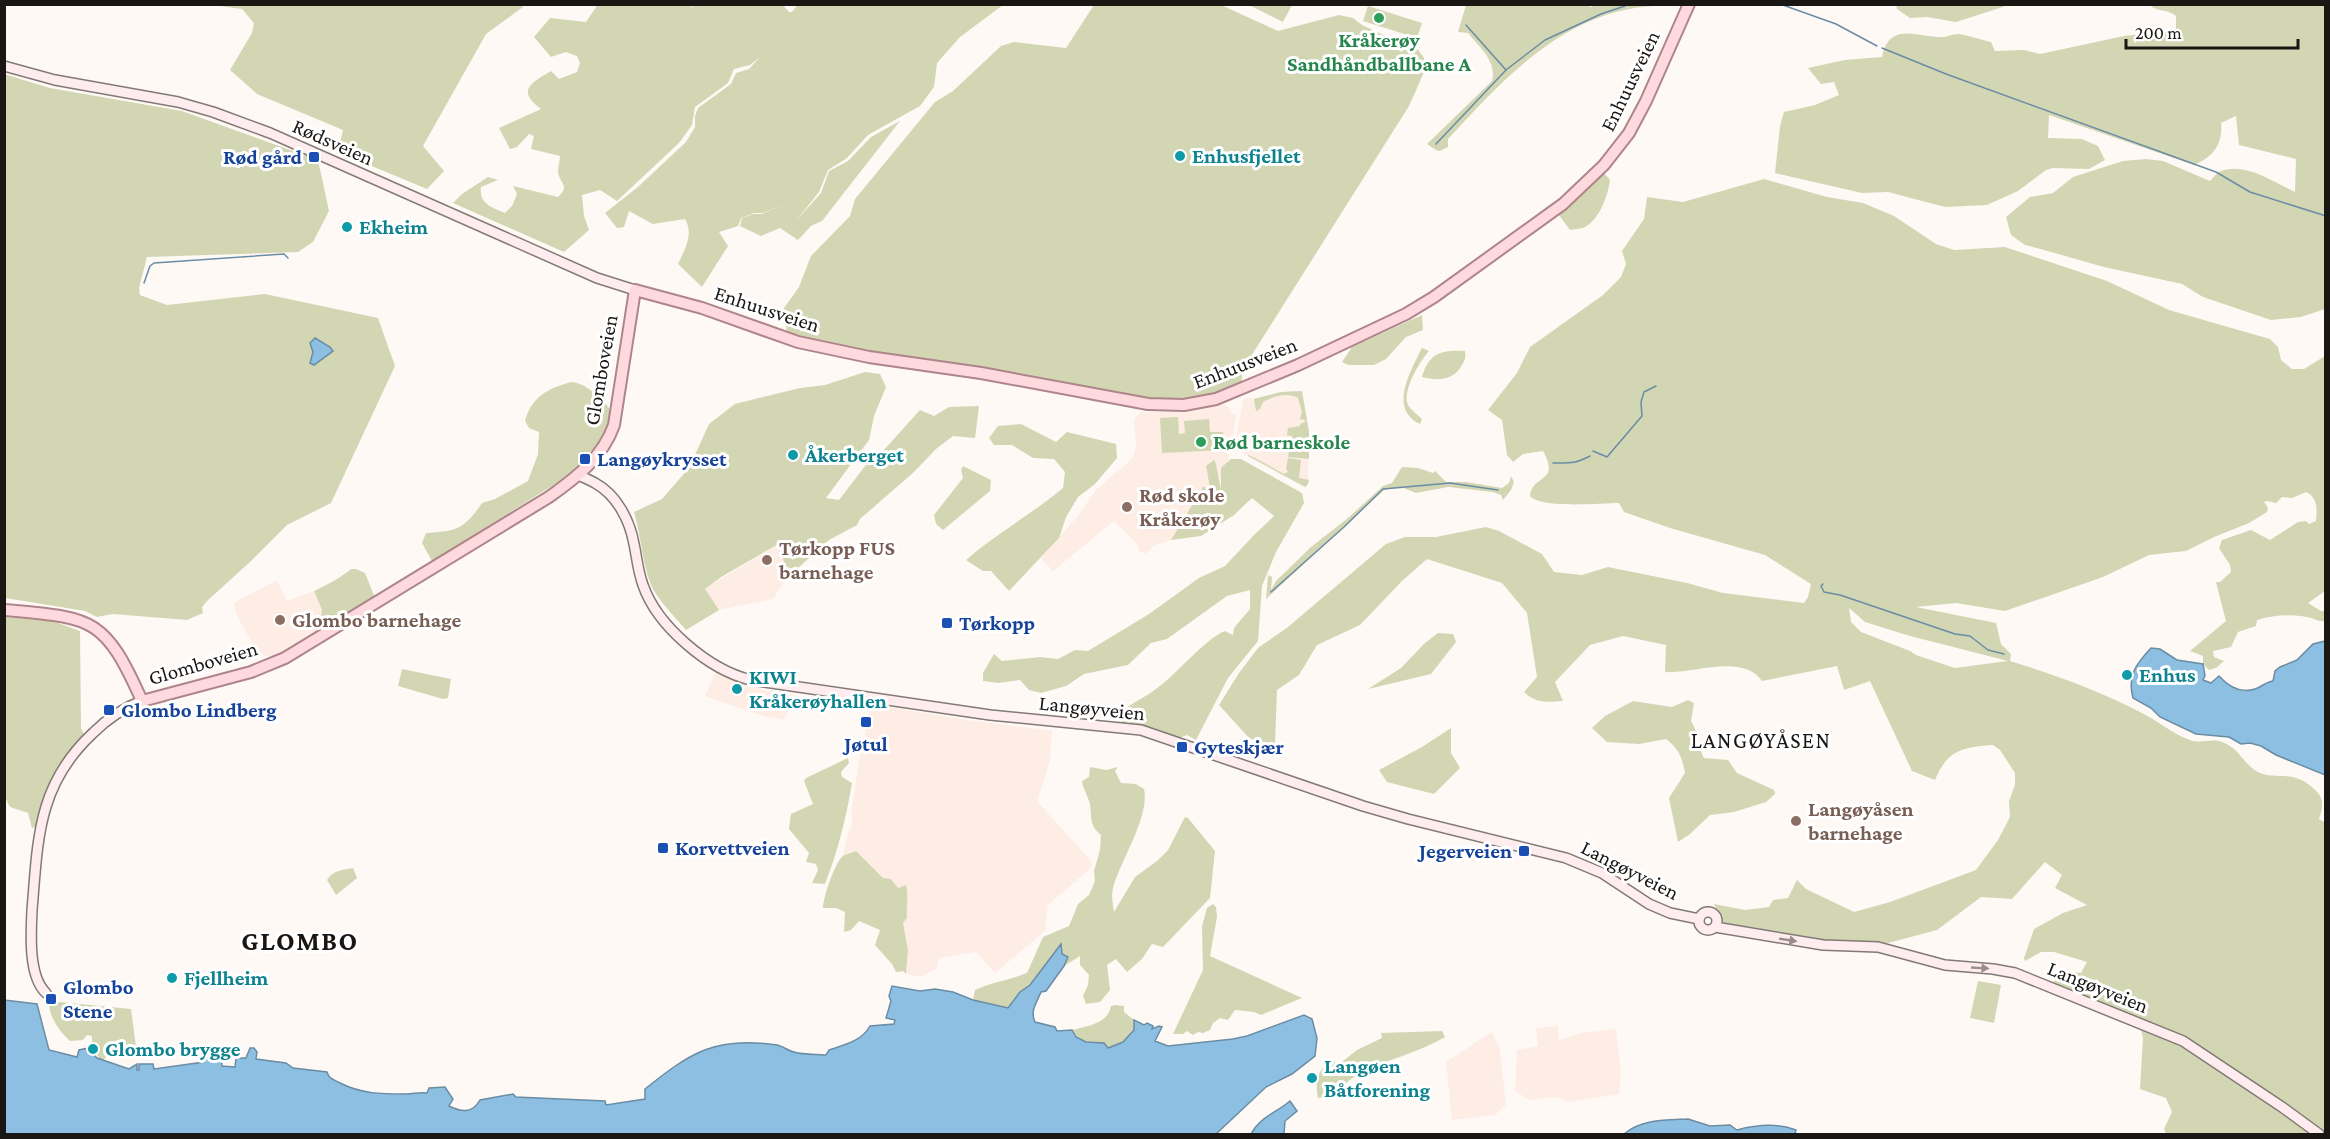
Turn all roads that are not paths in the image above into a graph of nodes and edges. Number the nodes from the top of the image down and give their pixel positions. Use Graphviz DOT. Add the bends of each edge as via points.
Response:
graph roads {
  1 [pos="1689,4"];
  2 [pos="4,66"];
  3 [pos="635,290"];
  4 [pos="583,471"];
  5 [pos="4,610"];
  6 [pos="142,701"];
  7 [pos="1700,919"];
  8 [pos="1716,923"];
  9 [pos="46,993"];
  10 [pos="2319,1134"];
  1 -- 3 [label="main road, Enhuusveien" via="1629,133 1605,165 1563,204 1406,314 1216,399 1184,405 1148,404 869,357 798,342 702,308"];
  2 -- 3 [label="main road, Rødsveien" via="213,112 270,133 597,278"];
  3 -- 4 [label="main road, Glomboveien" via="614,425 605,444"];
  4 -- 6 [label="main road, Glomboveien" via="549,497 285,658 251,672"];
  4 -- 7 [label="main road, Langøyveien" via="618,505 628,522 641,580 652,603 698,653 730,675 963,712 1141,730 1396,816 1566,858 1602,873 1649,904"];
  5 -- 6 [label="main road" via="73,617 98,628 114,646"];
  6 -- 9 [label="main road, Glomboveien" via="117,713 88,737 64,767 48,797 37,844 30,933 37,980"];
  7 -- 8 [label="main road" via="1703,929 1709,930"];
  7 -- 8 [label="main road" via="1708,912 1714,914"];
  8 -- 10 [label="main road, Langøyveien, one-way" via="1750,934 1823,945 1878,947 1956,967 2002,970 2183,1041"];
}
